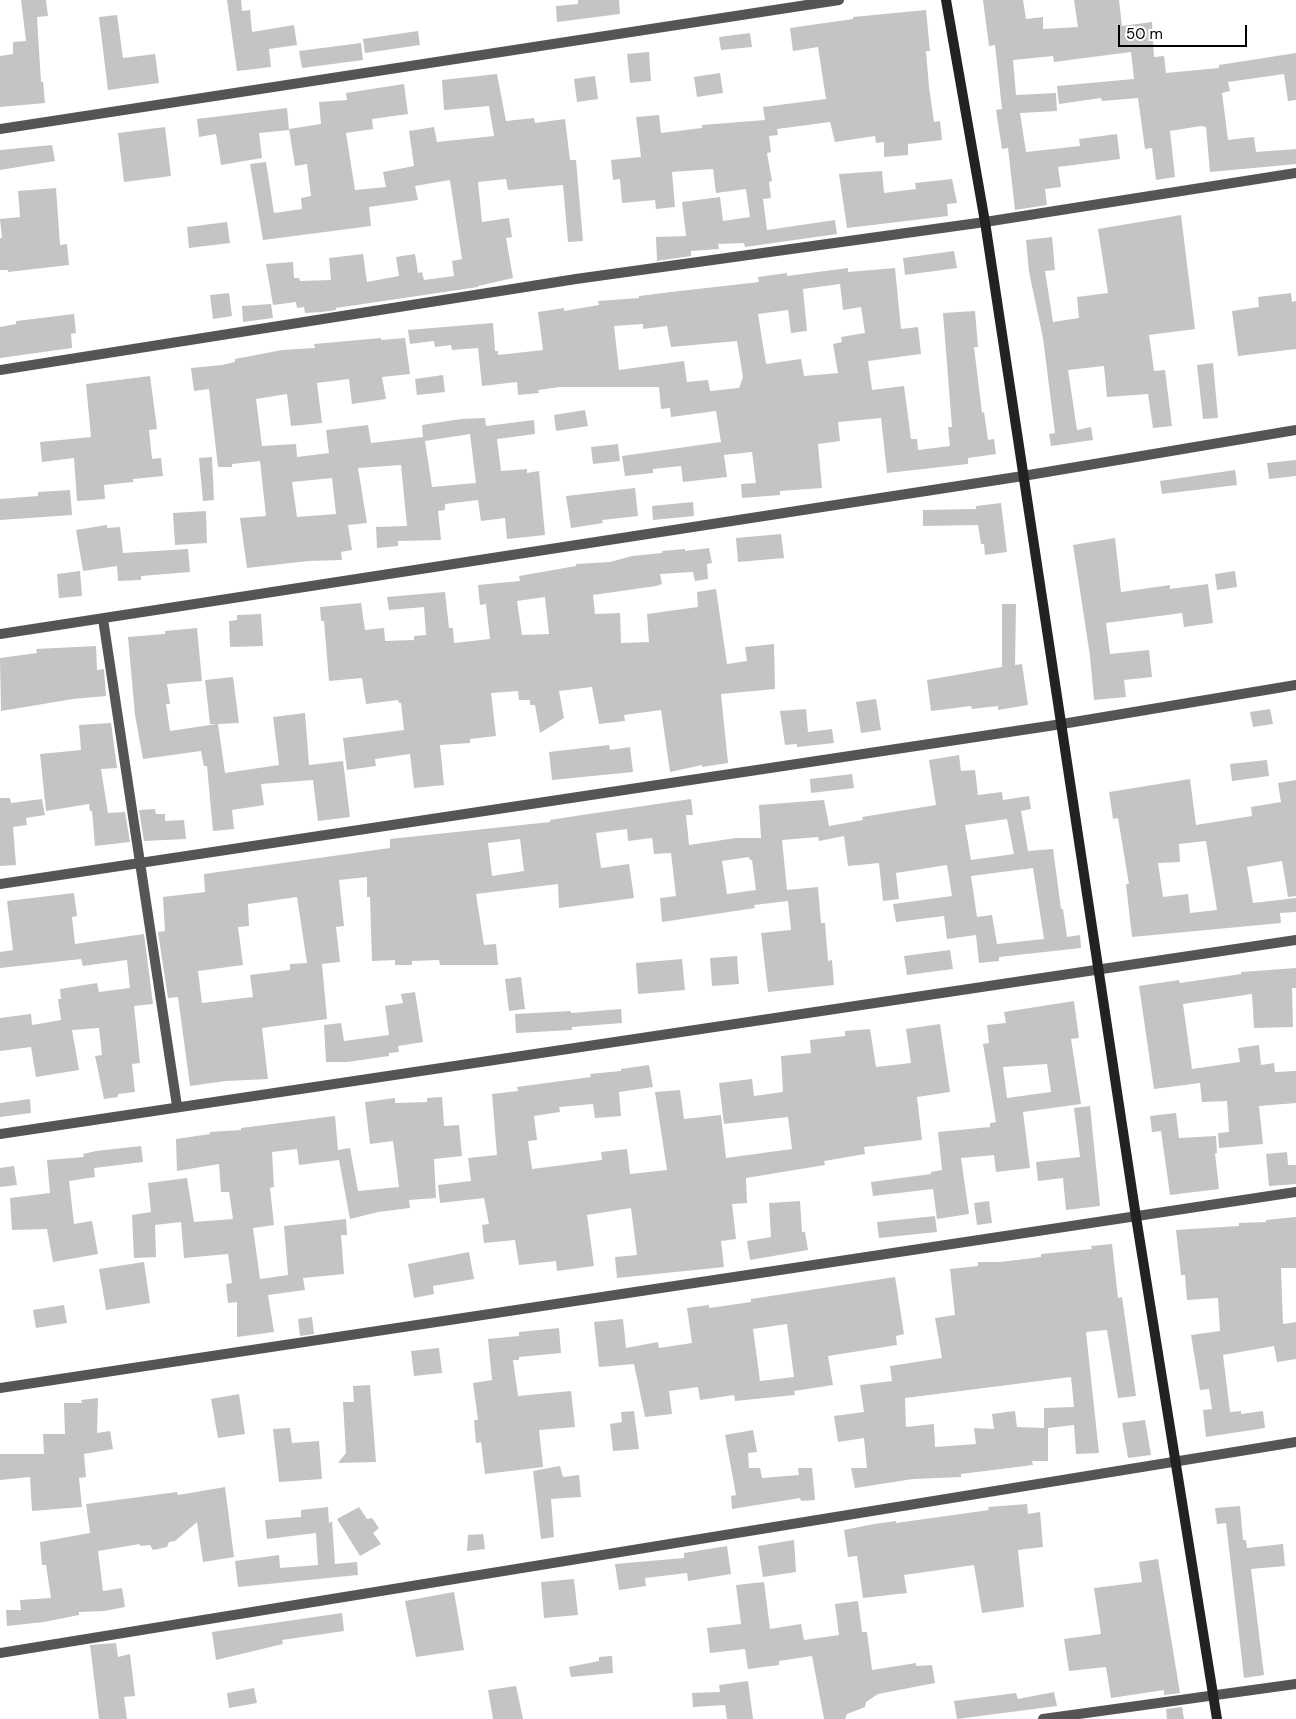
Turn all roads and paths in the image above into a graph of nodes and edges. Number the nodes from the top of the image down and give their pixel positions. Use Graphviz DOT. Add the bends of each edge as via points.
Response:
graph roads {
  1 [pos="839,0"];
  2 [pos="946,0"];
  3 [pos="0,129"];
  4 [pos="1296,173"];
  5 [pos="985,222"];
  6 [pos="0,370"];
  7 [pos="1296,430"];
  8 [pos="1023,476"];
  9 [pos="103,619"];
  10 [pos="0,634"];
  11 [pos="1296,684"];
  12 [pos="1062,724"];
  13 [pos="140,863"];
  14 [pos="0,884"];
  15 [pos="1296,940"];
  16 [pos="1098,969"];
  17 [pos="177,1106"];
  18 [pos="0,1134"];
  19 [pos="1296,1192"];
  20 [pos="1136,1217"];
  21 [pos="0,1388"];
  22 [pos="1296,1442"];
  23 [pos="1177,1460"];
  24 [pos="0,1653"];
  25 [pos="1296,1684"];
  26 [pos="1214,1696"];
  27 [pos="1043,1719"];
  28 [pos="1217,1719"];
  1 -- 3 [label="street"];
  2 -- 5 [label="main road"];
  4 -- 5 [label="street"];
  5 -- 6 [label="street" via="576,279"];
  5 -- 8 [label="main road"];
  7 -- 8 [label="street"];
  8 -- 9 [label="street"];
  8 -- 12 [label="main road"];
  9 -- 10 [label="street"];
  9 -- 13 [label="street"];
  11 -- 12 [label="street"];
  12 -- 13 [label="street"];
  12 -- 16 [label="main road"];
  13 -- 14 [label="street"];
  13 -- 17 [label="street"];
  15 -- 16 [label="street"];
  16 -- 17 [label="street"];
  16 -- 20 [label="main road"];
  17 -- 18 [label="street"];
  19 -- 20 [label="street"];
  20 -- 21 [label="street"];
  20 -- 23 [label="main road"];
  22 -- 23 [label="street"];
  23 -- 24 [label="street"];
  23 -- 26 [label="main road"];
  25 -- 26 [label="street"];
  26 -- 27 [label="street"];
  26 -- 28 [label="main road"];
}
